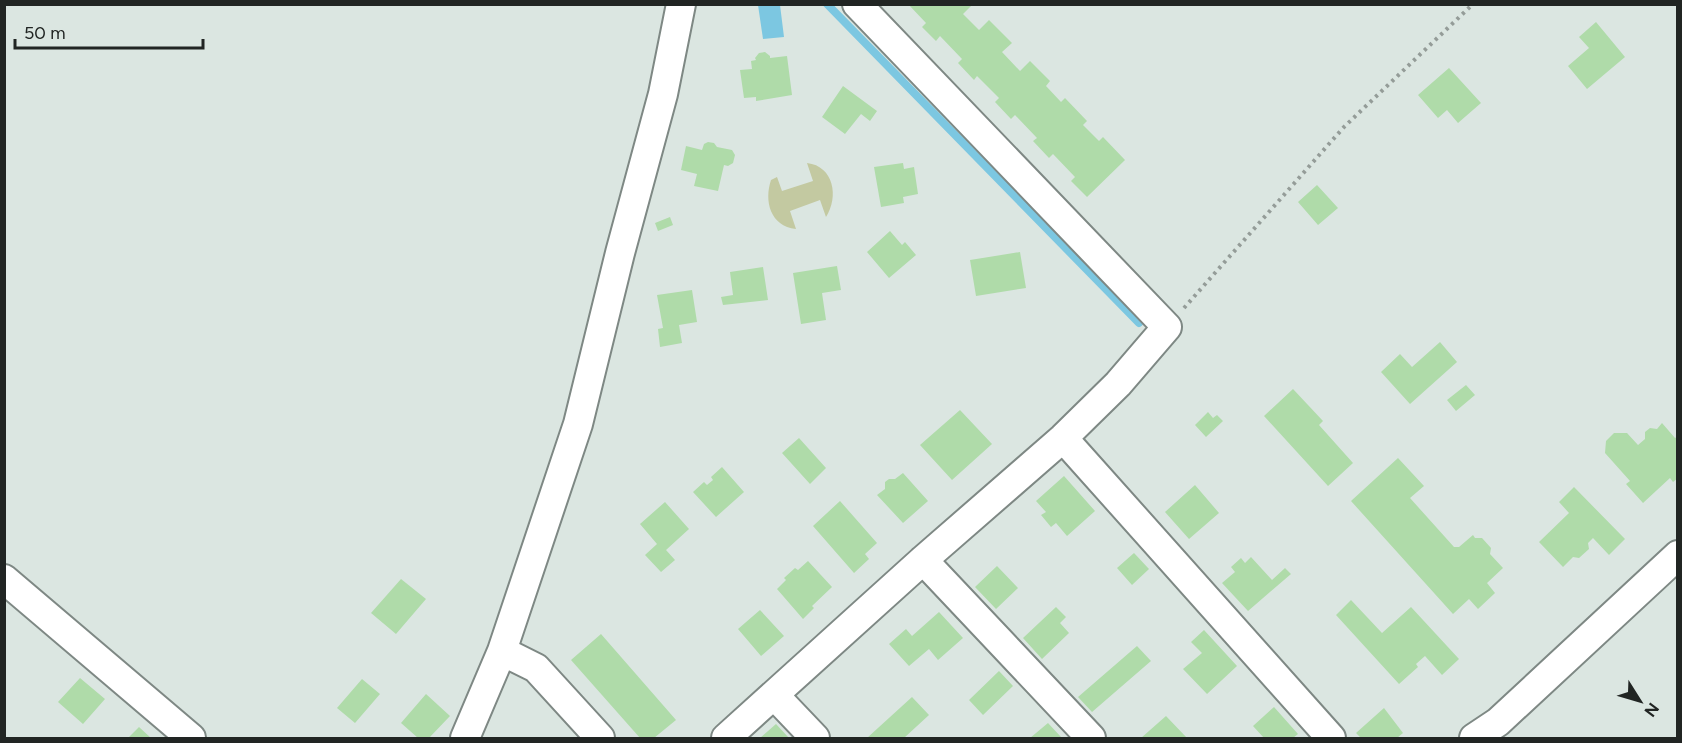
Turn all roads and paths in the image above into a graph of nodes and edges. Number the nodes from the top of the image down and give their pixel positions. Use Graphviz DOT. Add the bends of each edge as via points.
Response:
graph roads {
  1 [pos="681,4"];
  2 [pos="857,4"];
  3 [pos="1473,4"];
  4 [pos="1167,327"];
  5 [pos="1063,438"];
  6 [pos="1677,555"];
  7 [pos="923,561"];
  8 [pos="4,579"];
  9 [pos="502,651"];
  10 [pos="775,696"];
  11 [pos="191,738"];
  12 [pos="465,738"];
  13 [pos="600,738"];
  14 [pos="726,738"];
  15 [pos="815,738"];
  16 [pos="1091,738"];
  17 [pos="1331,738"];
  18 [pos="1474,738"];
  1 -- 9 [label="street" via="663,94 578,424"];
  2 -- 4 [label="street"];
  3 -- 4 [label="path" via="1344,127"];
  4 -- 5 [label="street" via="1118,384"];
  5 -- 7 [label="street"];
  5 -- 17 [label="street"];
  6 -- 18 [label="street" via="1498,722"];
  7 -- 10 [label="street"];
  7 -- 16 [label="street"];
  8 -- 11 [label="street"];
  9 -- 12 [label="street"];
  9 -- 13 [label="street" via="536,668"];
  10 -- 14 [label="street"];
  10 -- 15 [label="street"];
}
